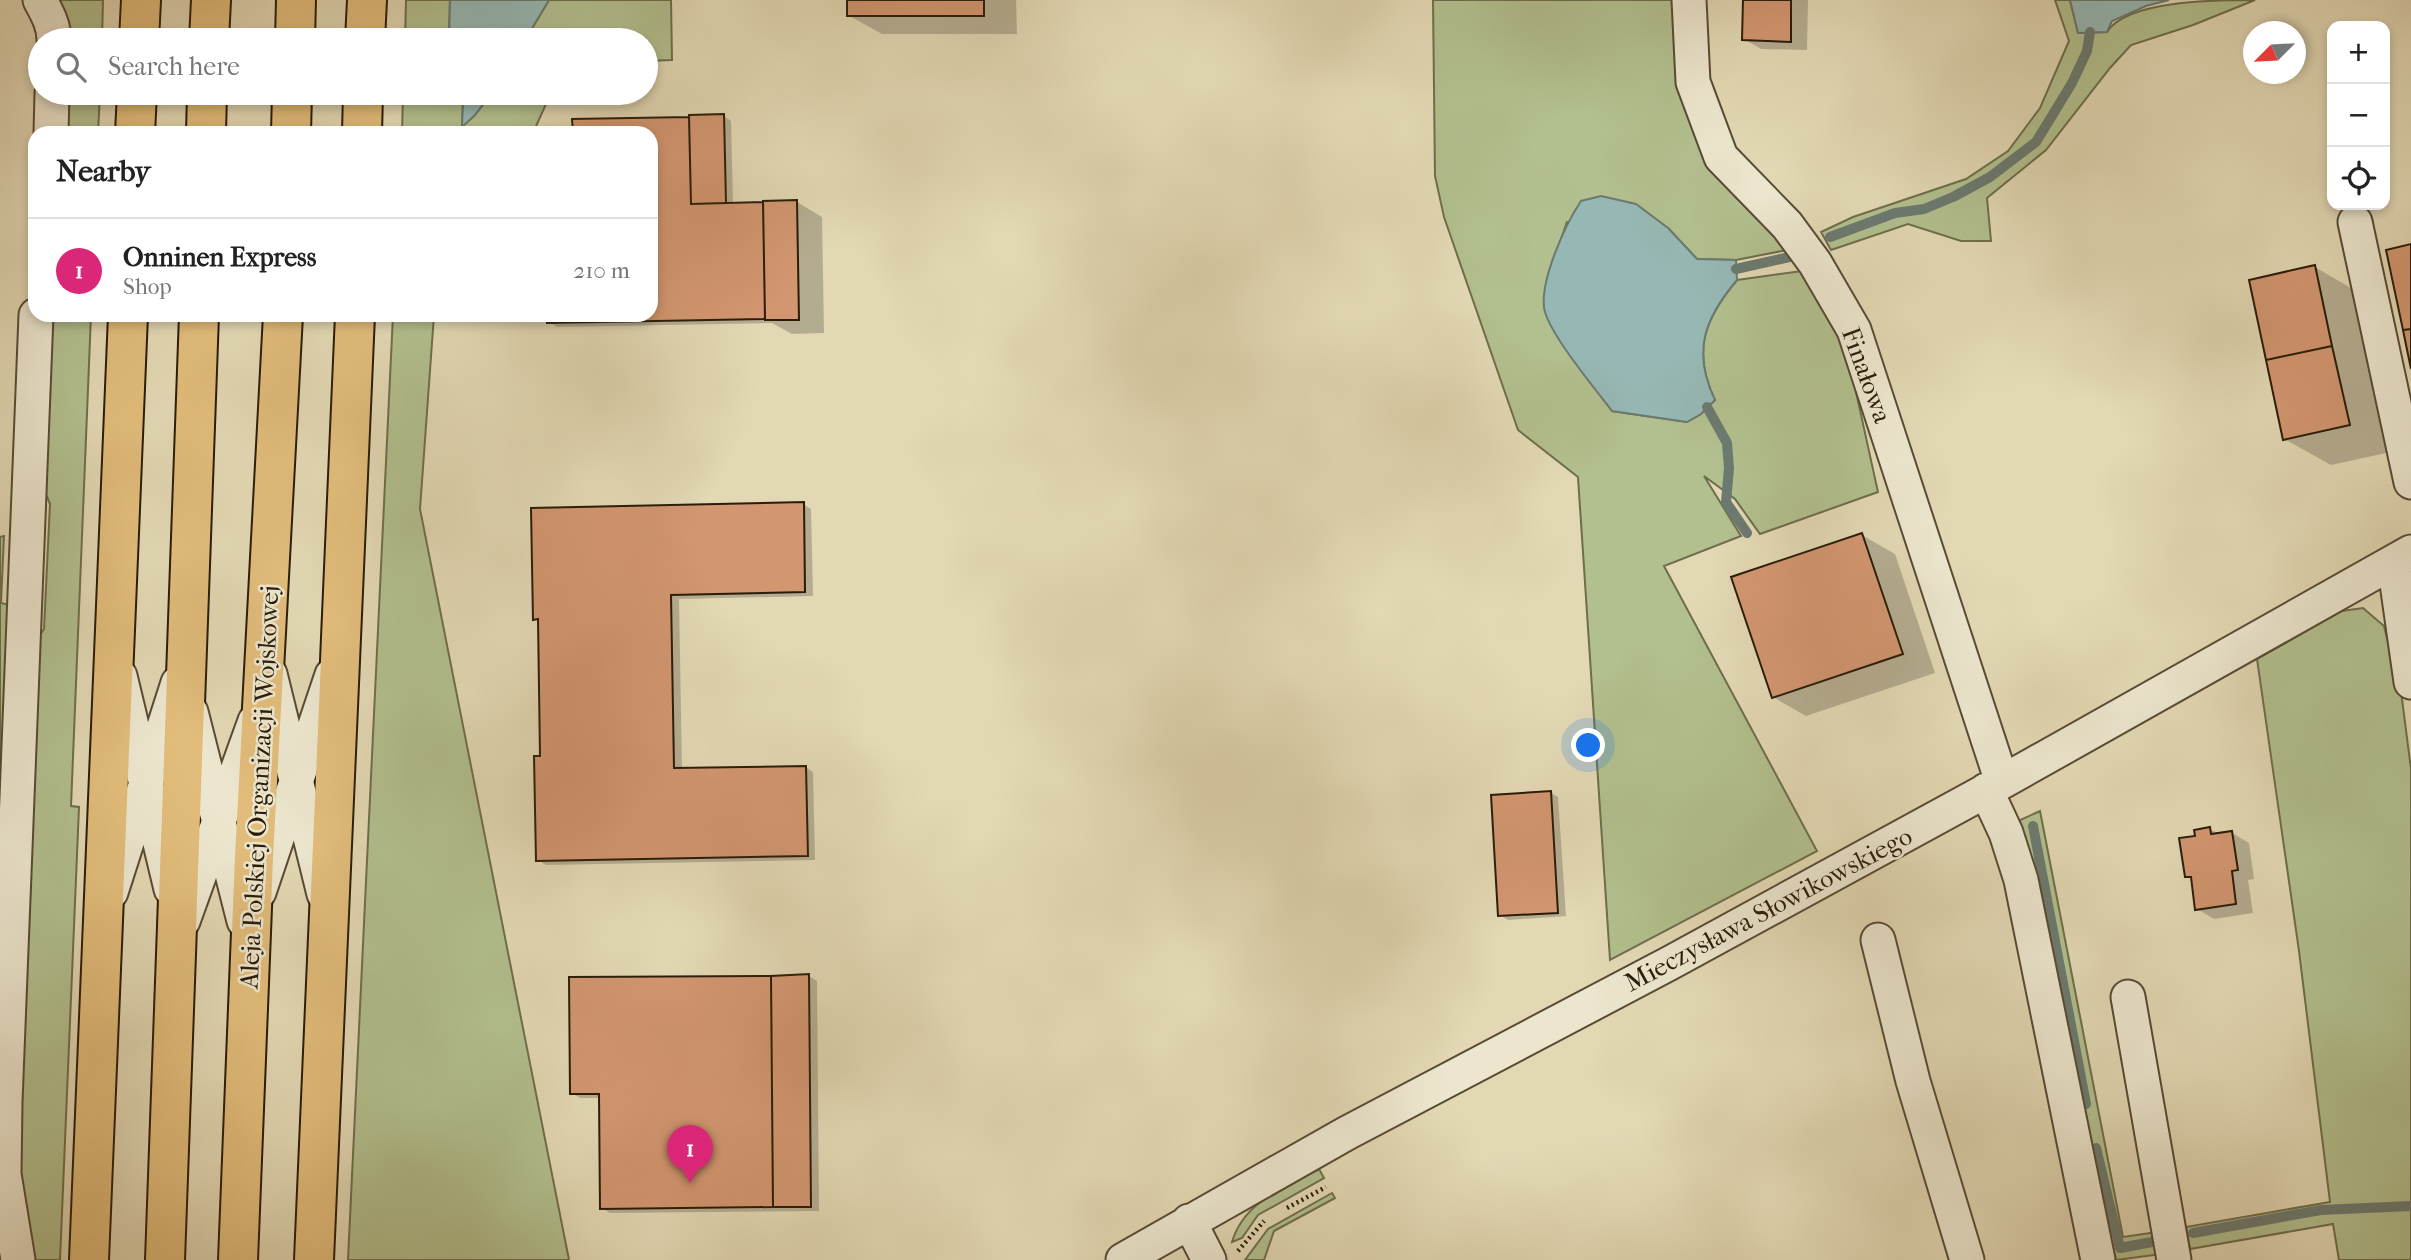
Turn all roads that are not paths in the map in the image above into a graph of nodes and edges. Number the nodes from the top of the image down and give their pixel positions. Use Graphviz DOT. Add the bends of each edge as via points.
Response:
graph roads {
  1 [pos="40,0"];
  2 [pos="141,0"];
  3 [pos="211,0"];
  4 [pos="296,0"];
  5 [pos="367,0"];
  6 [pos="1689,0"];
  7 [pos="53,28"];
  8 [pos="140,28"];
  9 [pos="210,28"];
  10 [pos="295,28"];
  11 [pos="366,28"];
  12 [pos="52,105"];
  13 [pos="136,105"];
  14 [pos="207,105"];
  15 [pos="292,105"];
  16 [pos="363,105"];
  17 [pos="51,126"];
  18 [pos="135,126"];
  19 [pos="206,126"];
  20 [pos="291,126"];
  21 [pos="362,126"];
  22 [pos="2355,222"];
  23 [pos="36,322"];
  24 [pos="128,322"];
  25 [pos="199,322"];
  26 [pos="283,322"];
  27 [pos="355,322"];
  28 [pos="2411,482"];
  29 [pos="2402,557"];
  30 [pos="340,651"];
  31 [pos="114,653"];
  32 [pos="265,655"];
  33 [pos="186,673"];
  34 [pos="2411,682"];
  35 [pos="262,701"];
  36 [pos="296,782"];
  37 [pos="146,784"];
  38 [pos="1994,786"];
  39 [pos="219,820"];
  40 [pos="329,916"];
  41 [pos="103,918"];
  42 [pos="177,926"];
  43 [pos="251,929"];
  44 [pos="1878,940"];
  45 [pos="2128,997"];
  46 [pos="1189,1221"];
  47 [pos="1220,1259"];
  48 [pos="18,1260"];
  49 [pos="89,1260"];
  50 [pos="165,1260"];
  51 [pos="238,1260"];
  52 [pos="314,1260"];
  53 [pos="1123,1260"];
  54 [pos="1967,1260"];
  55 [pos="2098,1260"];
  56 [pos="2174,1260"];
  1 -- 7 [label="street"];
  2 -- 8 [label="highway"];
  3 -- 9 [label="highway"];
  4 -- 10 [label="highway"];
  5 -- 11 [label="highway"];
  6 -- 38 [label="street, Finałowa" via="1693,82 1721,158 1787,225 1854,330"];
  12 -- 17 [label="street"];
  13 -- 18 [label="highway"];
  14 -- 19 [label="highway"];
  15 -- 20 [label="highway"];
  16 -- 21 [label="highway"];
  22 -- 28 [label="street"];
  23 -- 48 [label="street" via="5,1102 4,1174"];
  24 -- 31 [label="highway"];
  25 -- 33 [label="highway"];
  26 -- 32 [label="highway, Aleja Polskiej Organizacji Wojskowej"];
  27 -- 30 [label="highway"];
  29 -- 34 [label="street"];
  29 -- 38 [label="street, Mieczysława Słowikowskiego"];
  30 -- 36 [label="street"];
  30 -- 40 [label="highway"];
  31 -- 37 [label="street"];
  31 -- 41 [label="highway"];
  32 -- 35 [label="highway, Aleja Polskiej Organizacji Wojskowej"];
  32 -- 36 [label="street"];
  33 -- 37 [label="street"];
  33 -- 39 [label="street"];
  33 -- 42 [label="highway"];
  35 -- 39 [label="street"];
  35 -- 43 [label="highway, Aleja Polskiej Organizacji Wojskowej"];
  36 -- 40 [label="street"];
  36 -- 43 [label="street"];
  37 -- 41 [label="street"];
  37 -- 42 [label="street"];
  38 -- 46 [label="street, Mieczysława Słowikowskiego"];
  38 -- 55 [label="street, Finałowa" via="2021,880"];
  39 -- 42 [label="street"];
  39 -- 43 [label="street"];
  40 -- 52 [label="highway"];
  41 -- 49 [label="highway"];
  42 -- 50 [label="highway"];
  43 -- 51 [label="highway, Aleja Polskiej Organizacji Wojskowej"];
  44 -- 54 [label="street" via="1916,1093"];
  45 -- 56 [label="street"];
  46 -- 47 [label="street"];
  46 -- 53 [label="street, Mieczysława Słowikowskiego"];
}
